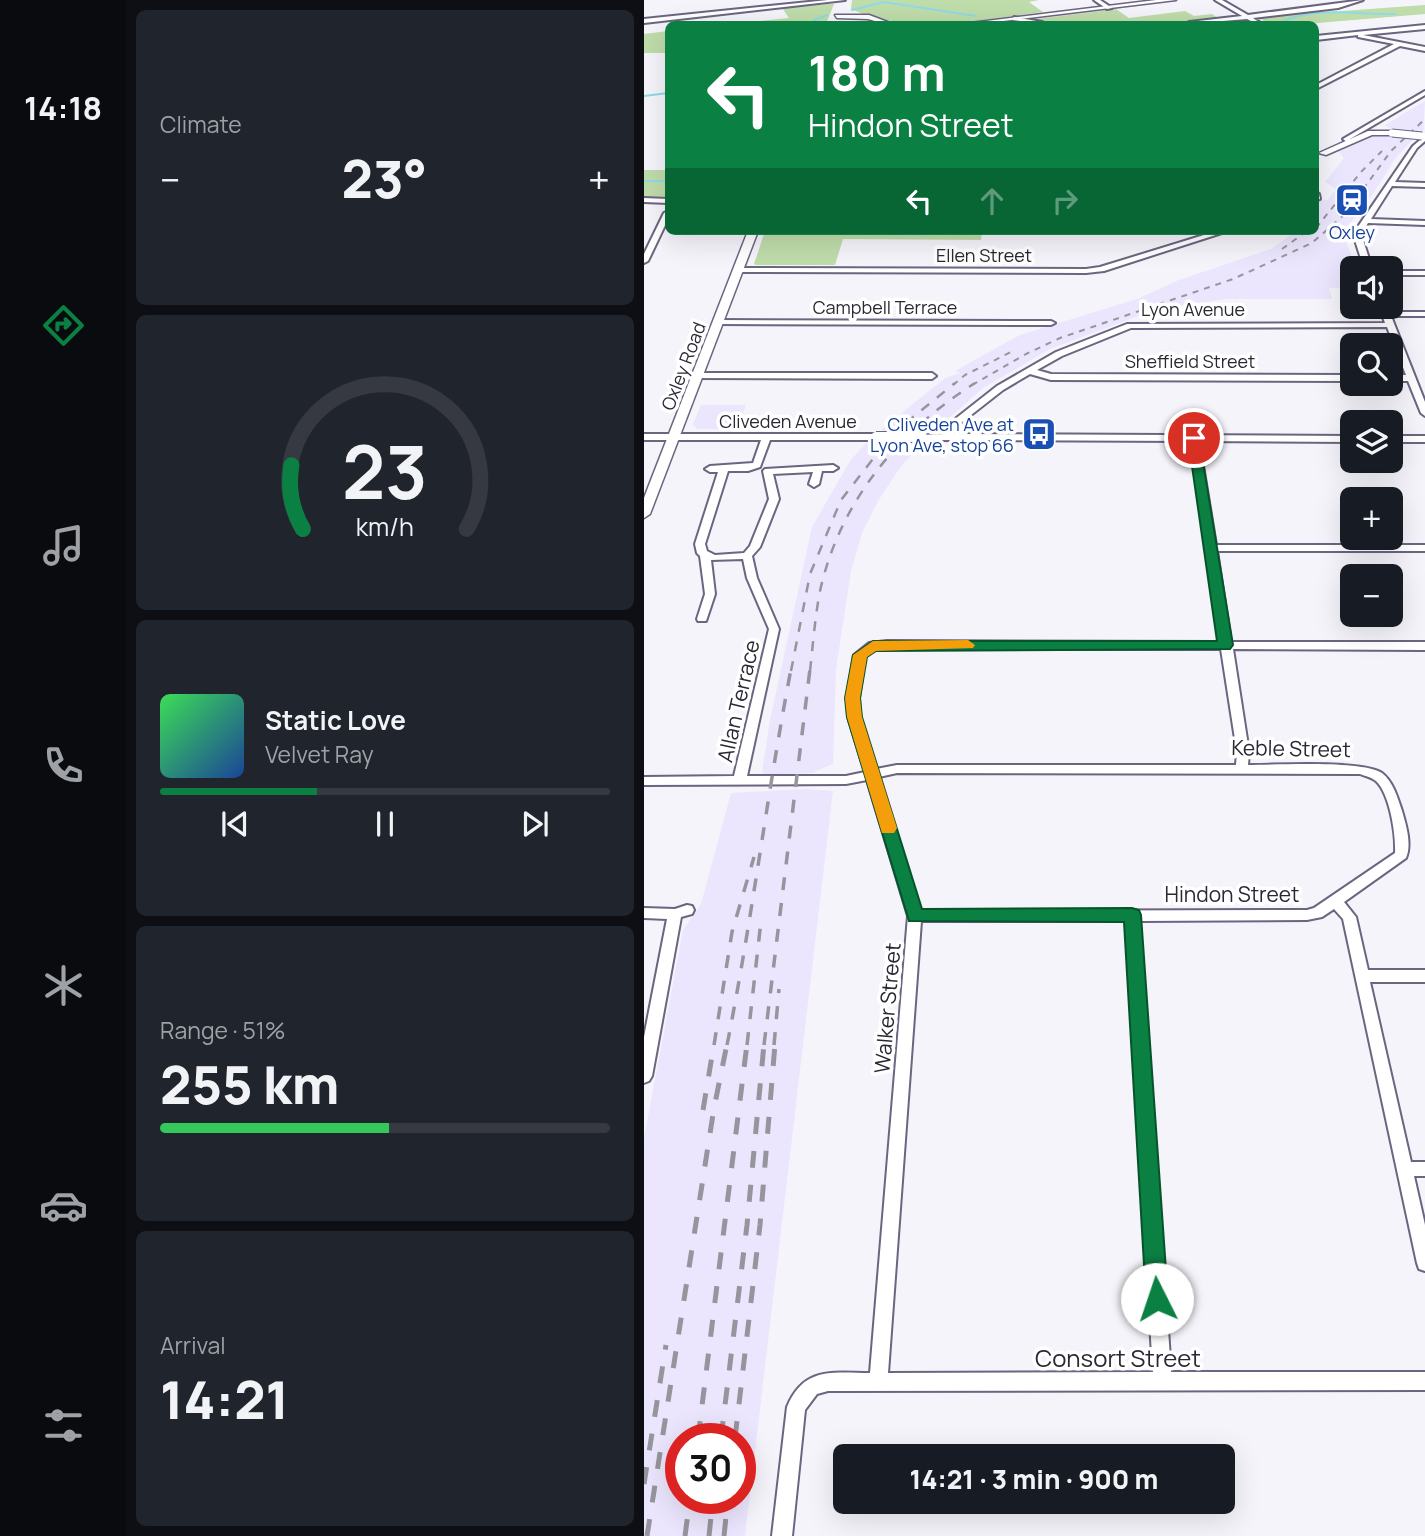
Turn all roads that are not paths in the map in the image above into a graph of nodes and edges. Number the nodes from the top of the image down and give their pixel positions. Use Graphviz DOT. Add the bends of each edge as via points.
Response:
graph roads {
  1 [pos="1097,0"];
  2 [pos="1173,0"];
  3 [pos="1218,0"];
  4 [pos="1360,0"];
  5 [pos="1109,8"];
  6 [pos="843,15"];
  7 [pos="1248,17"];
  8 [pos="1014,19"];
  9 [pos="644,21"];
  10 [pos="874,21"];
  11 [pos="994,21"];
  12 [pos="1025,21"];
  13 [pos="1214,21"];
  14 [pos="1255,21"];
  15 [pos="1425,27"];
  16 [pos="1351,33"];
  17 [pos="1319,38"];
  18 [pos="1399,44"];
  19 [pos="1425,49"];
  20 [pos="1319,85"];
  21 [pos="1425,93"];
  22 [pos="1424,136"];
  23 [pos="1350,142"];
  24 [pos="1319,153"];
  25 [pos="1391,184"];
  26 [pos="1425,185"];
  27 [pos="644,200"];
  28 [pos="665,201"];
  29 [pos="1365,221"];
  30 [pos="665,222"];
  31 [pos="1425,223"];
  32 [pos="752,235"];
  33 [pos="1211,235"];
  34 [pos="644,238"];
  35 [pos="655,238"];
  36 [pos="1363,256"];
  37 [pos="644,261"];
  38 [pos="739,270"];
  39 [pos="1403,272"];
  40 [pos="1425,273"];
  41 [pos="1403,312"];
  42 [pos="1425,314"];
  43 [pos="1388,319"];
  44 [pos="719,323"];
  45 [pos="1051,323"];
  46 [pos="1390,324"];
  47 [pos="1029,371"];
  48 [pos="698,376"];
  49 [pos="932,376"];
  50 [pos="1340,378"];
  51 [pos="1403,378"];
  52 [pos="1411,378"];
  53 [pos="1425,413"];
  54 [pos="644,437"];
  55 [pos="674,437"];
  56 [pos="766,437"];
  57 [pos="950,437"];
  58 [pos="1194,438"];
  59 [pos="1340,439"];
  60 [pos="1403,439"];
  61 [pos="1425,439"];
  62 [pos="757,465"];
  63 [pos="833,468"];
  64 [pos="710,469"];
  65 [pos="724,469"];
  66 [pos="818,469"];
  67 [pos="768,471"];
  68 [pos="814,484"];
  69 [pos="644,514"];
  70 [pos="1210,548"];
  71 [pos="1425,548"];
  72 [pos="705,556"];
  73 [pos="747,556"];
  74 [pos="702,619"];
  75 [pos="1225,645"];
  76 [pos="1425,646"];
  77 [pos="1242,769"];
  78 [pos="872,774"];
  79 [pos="644,781"];
  80 [pos="739,782"];
  81 [pos="1335,901"];
  82 [pos="644,913"];
  83 [pos="1132,915"];
  84 [pos="915,916"];
  85 [pos="1361,975"];
  86 [pos="1425,976"];
  87 [pos="644,1076"];
  88 [pos="1405,1169"];
  89 [pos="1425,1169"];
  90 [pos="1425,1263"];
  91 [pos="1163,1381"];
  92 [pos="1425,1381"];
  93 [pos="878,1382"];
  94 [pos="782,1536"];
  1 -- 5 [label="street"];
  2 -- 5 [label="main road"];
  3 -- 7 [label="street"];
  4 -- 7 [label="street"];
  5 -- 8 [label="main road"];
  6 -- 9 [label="street"];
  6 -- 10 [label="main road"];
  7 -- 13 [label="street"];
  7 -- 14 [label="street"];
  8 -- 11 [label="main road"];
  8 -- 12 [label="street"];
  15 -- 16 [label="street"];
  16 -- 17 [label="street"];
  16 -- 18 [label="street"];
  18 -- 19 [label="street"];
  18 -- 20 [label="street"];
  21 -- 23 [label="street" via="1346,139"];
  22 -- 23 [label="main road, bridge" via="1371,133"];
  22 -- 25 [label="street"];
  23 -- 24 [label="main road"];
  25 -- 26 [label="street"];
  25 -- 29 [label="street"];
  27 -- 28 [label="street"];
  29 -- 31 [label="street"];
  29 -- 36 [label="street" via="1357,234"];
  30 -- 35 [label="street"];
  32 -- 38 [label="main road, Oxley Road"];
  33 -- 38 [label="street, Ellen Street" via="1086,271"];
  34 -- 35 [label="street"];
  35 -- 37 [label="street"];
  38 -- 44 [label="main road, Oxley Road"];
  39 -- 40 [label="street"];
  41 -- 42 [label="street"];
  43 -- 46 [label="street"];
  44 -- 45 [label="street, Campbell Terrace"];
  44 -- 48 [label="main road, Oxley Road"];
  46 -- 47 [label="street, Lyon Avenue" via="1142,324 1078,345"];
  46 -- 52 [label="street"];
  47 -- 50 [label="street, Sheffield Street" via="1051,377"];
  47 -- 57 [label="street, Lyon Avenue" via="982,400 954,425"];
  48 -- 49 [label="street"];
  48 -- 55 [label="main road, Oxley Road"];
  51 -- 52 [label="street"];
  52 -- 53 [label="street"];
  54 -- 55 [label="street, Cliveden Avenue"];
  55 -- 56 [label="street, Cliveden Avenue"];
  55 -- 69 [label="main road, Oxley Road"];
  56 -- 57 [label="street, Cliveden Avenue, bridge"];
  56 -- 62 [label="street"];
  57 -- 58 [label="street, Cliveden Avenue"];
  58 -- 59 [label="street, Cliveden Avenue"];
  58 -- 70 [label="street"];
  60 -- 61 [label="street"];
  62 -- 65 [label="street"];
  62 -- 67 [label="street"];
  63 -- 66 [label="street"];
  64 -- 65 [label="street"];
  65 -- 72 [label="street" via="701,544"];
  66 -- 67 [label="street"];
  66 -- 68 [label="street"];
  67 -- 73 [label="street" via="774,499"];
  70 -- 71 [label="street"];
  70 -- 75 [label="street"];
  72 -- 73 [label="street"];
  72 -- 74 [label="street" via="710,594"];
  73 -- 80 [label="street, Allan Terrace" via="774,628"];
  75 -- 76 [label="street"];
  75 -- 77 [label="street"];
  75 -- 78 [label="street, Walker Street" via="887,645 867,649 860,655 853,698 854,717"];
  77 -- 78 [label="street, Keble Street" via="897,769"];
  77 -- 81 [label="street, Keble Street" via="1360,770 1382,779 1401,832 1401,855"];
  78 -- 80 [label="street, Allan Terrace" via="846,780"];
  78 -- 84 [label="street, Walker Street"];
  79 -- 80 [label="street, Allan Terrace"];
  81 -- 83 [label="street, Hindon Street" via="1307,915"];
  81 -- 85 [label="street" via="1349,917"];
  82 -- 87 [label="street" via="681,912"];
  83 -- 84 [label="street, Hindon Street"];
  83 -- 91 [label="street"];
  84 -- 93 [label="street, Walker Street"];
  85 -- 86 [label="street"];
  85 -- 88 [label="street"];
  88 -- 89 [label="street"];
  88 -- 90 [label="street"];
  91 -- 92 [label="street, Consort Street"];
  91 -- 93 [label="street, Consort Street"];
  93 -- 94 [label="street, Consort Street" via="828,1382 804,1393 794,1414"];
}
